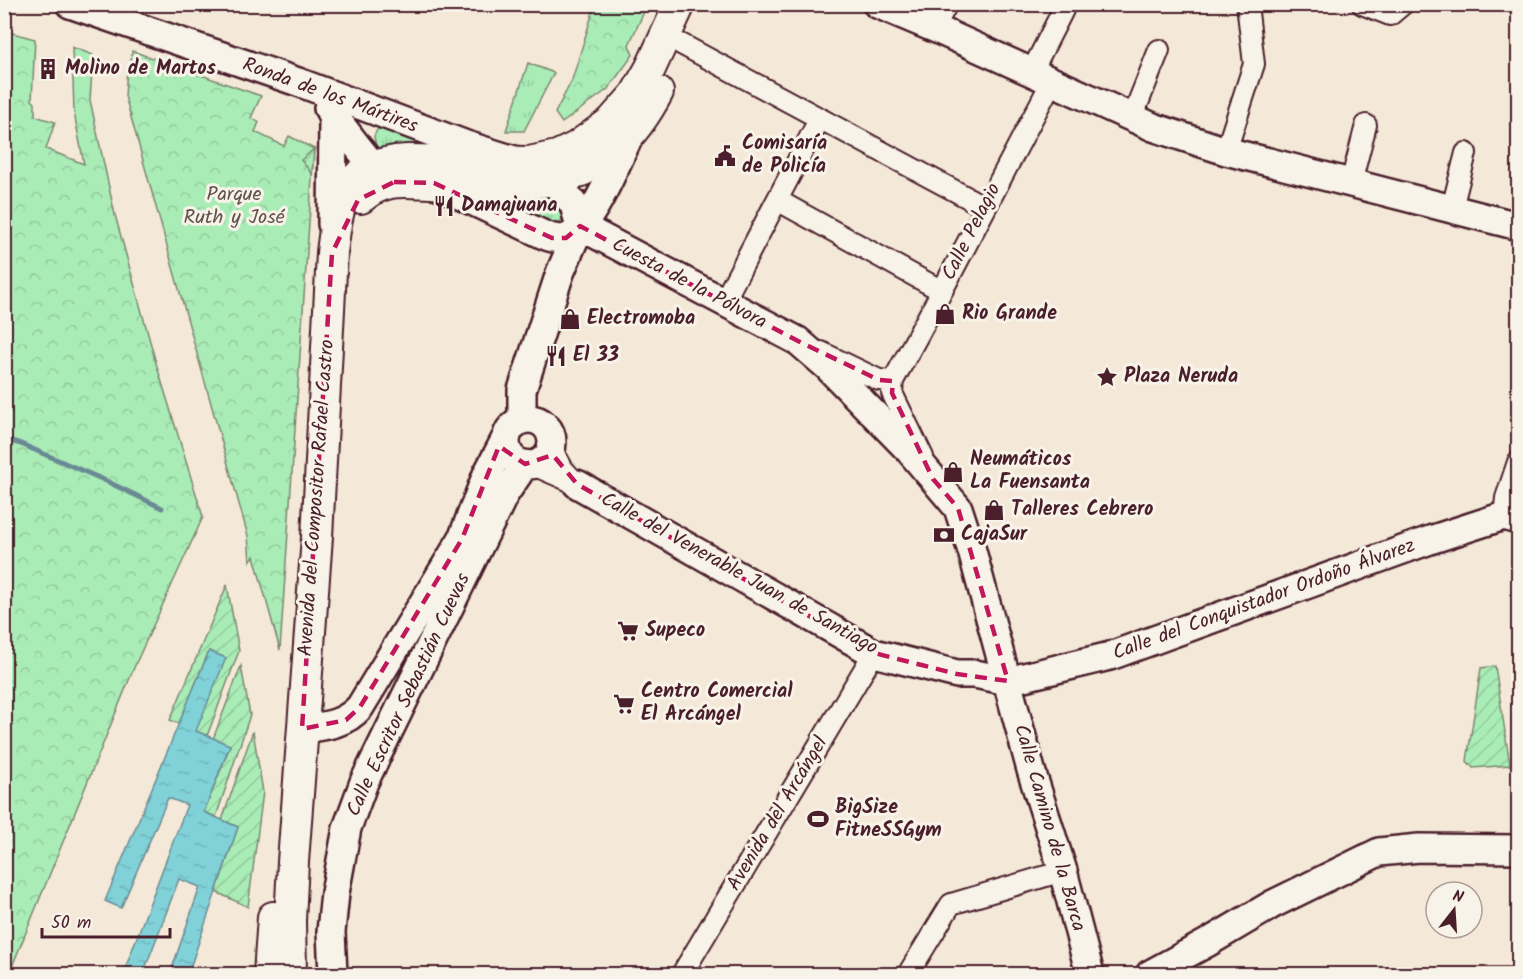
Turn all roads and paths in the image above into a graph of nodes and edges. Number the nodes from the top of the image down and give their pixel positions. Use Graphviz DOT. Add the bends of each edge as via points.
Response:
graph roads {
  1 [pos="70,4"];
  2 [pos="680,4"];
  3 [pos="700,4"];
  4 [pos="877,4"];
  5 [pos="946,4"];
  6 [pos="1247,4"];
  7 [pos="1362,4"];
  8 [pos="1403,4"];
  9 [pos="1063,10"];
  10 [pos="926,24"];
  11 [pos="681,44"];
  12 [pos="1159,50"];
  13 [pos="1041,78"];
  14 [pos="298,82"];
  15 [pos="329,109"];
  16 [pos="388,116"];
  17 [pos="820,118"];
  18 [pos="1131,118"];
  19 [pos="1366,125"];
  20 [pos="629,137"];
  21 [pos="1226,151"];
  22 [pos="1466,153"];
  23 [pos="522,162"];
  24 [pos="378,168"];
  25 [pos="553,181"];
  26 [pos="434,183"];
  27 [pos="1351,183"];
  28 [pos="777,200"];
  29 [pos="985,207"];
  30 [pos="1452,208"];
  31 [pos="580,226"];
  32 [pos="1518,226"];
  33 [pos="332,253"];
  34 [pos="942,291"];
  35 [pos="723,303"];
  36 [pos="798,341"];
  37 [pos="893,381"];
  38 [pos="515,428"];
  39 [pos="536,459"];
  40 [pos="1518,462"];
  41 [pos="933,479"];
  42 [pos="577,484"];
  43 [pos="1511,518"];
  44 [pos="874,653"];
  45 [pos="1008,681"];
  46 [pos="301,736"];
  47 [pos="1518,849"];
  48 [pos="1063,871"];
  49 [pos="268,975"];
  50 [pos="291,975"];
  51 [pos="333,975"];
  52 [pos="682,975"];
  53 [pos="908,975"];
  54 [pos="1090,975"];
  55 [pos="1150,975"];
  1 -- 14 [label="street, Ronda de los Mártires"];
  2 -- 23 [label="main road" via="644,81 619,115 568,151"];
  3 -- 11 [label="main road"];
  4 -- 10 [label="street"];
  5 -- 10 [label="street"];
  6 -- 21 [label="street" via="1254,64"];
  7 -- 8 [label="street" via="1390,15"];
  9 -- 13 [label="street, Calle Pelagio"];
  10 -- 13 [label="street"];
  11 -- 17 [label="street"];
  11 -- 20 [label="main road" via="651,104"];
  12 -- 18 [label="street"];
  13 -- 18 [label="street"];
  13 -- 29 [label="street, Calle Pelagio"];
  14 -- 15 [label="street"];
  14 -- 16 [label="street, Ronda de los Mártires"];
  15 -- 24 [label="street"];
  15 -- 33 [label="street" via="333,120"];
  16 -- 23 [label="street, Ronda de los Mártires"];
  16 -- 24 [label="street" via="369,124 364,142"];
  17 -- 28 [label="street"];
  17 -- 29 [label="street"];
  18 -- 21 [label="street"];
  19 -- 27 [label="street"];
  20 -- 25 [label="main road" via="592,165"];
  20 -- 31 [label="street, Calle Escritor Sebastián Cuevas" via="592,212"];
  21 -- 27 [label="street"];
  22 -- 30 [label="street"];
  23 -- 24 [label="main road" via="407,160"];
  23 -- 25 [label="street, Ronda de los Mártires"];
  24 -- 26 [label="main road"];
  24 -- 33 [label="main road, Avenida del Compositor Rafael Castro" via="375,188 358,200 346,217"];
  25 -- 26 [label="main road" via="507,186"];
  25 -- 31 [label="street, Ronda de los Mártires" via="574,205"];
  26 -- 31 [label="street" via="552,238 566,238"];
  27 -- 30 [label="street"];
  28 -- 34 [label="street"];
  28 -- 35 [label="street"];
  29 -- 34 [label="street, Calle Pelagio"];
  30 -- 32 [label="street"];
  31 -- 35 [label="street, Cuesta de la Pólvora"];
  31 -- 38 [label="street, Calle Escritor Sebastián Cuevas" via="560,273 522,390"];
  33 -- 46 [label="main road, Avenida del Compositor Rafael Castro" via="317,537"];
  34 -- 37 [label="street, Calle Pelagio"];
  35 -- 36 [label="street, Cuesta de la Pólvora"];
  36 -- 37 [label="street, Cuesta de la Pólvora" via="879,380"];
  36 -- 41 [label="street, Cuesta de la Pólvora" via="828,367"];
  37 -- 41 [label="street, Cuesta de la Pólvora" via="892,393"];
  38 -- 39 [label="street" via="508,451 512,457"];
  38 -- 39 [label="street" via="536,420 551,434"];
  38 -- 46 [label="street, Calle Escritor Sebastián Cuevas" via="487,474 462,539 360,708 346,720"];
  39 -- 42 [label="street, Calle del Venerable Juan de Santiago" via="563,469"];
  39 -- 51 [label="street, Calle Escritor Sebastián Cuevas" via="504,495 364,782 347,828 335,893 331,932"];
  40 -- 43 [label="street" via="1506,498"];
  41 -- 45 [label="street, Cuesta de la Pólvora" via="958,508"];
  42 -- 44 [label="street, Calle del Venerable Juan de Santiago"];
  43 -- 45 [label="street, Calle del Conquistador Ordoño Álvarez" via="1419,544 1110,656"];
  44 -- 45 [label="street, Calle del Venerable Juan de Santiago" via="957,674"];
  44 -- 52 [label="street, Avenida del Arcángel"];
  45 -- 48 [label="street, Calle Camino de la Barca" via="1030,770"];
  46 -- 49 [label="main road, Avenida del Compositor Rafael Castro"];
  46 -- 50 [label="main road, Avenida del Compositor Rafael Castro" via="290,921"];
  47 -- 55 [label="street" via="1419,848 1379,852 1273,904"];
  48 -- 53 [label="street" via="951,904"];
  48 -- 54 [label="street, Calle Camino de la Barca"];
}
